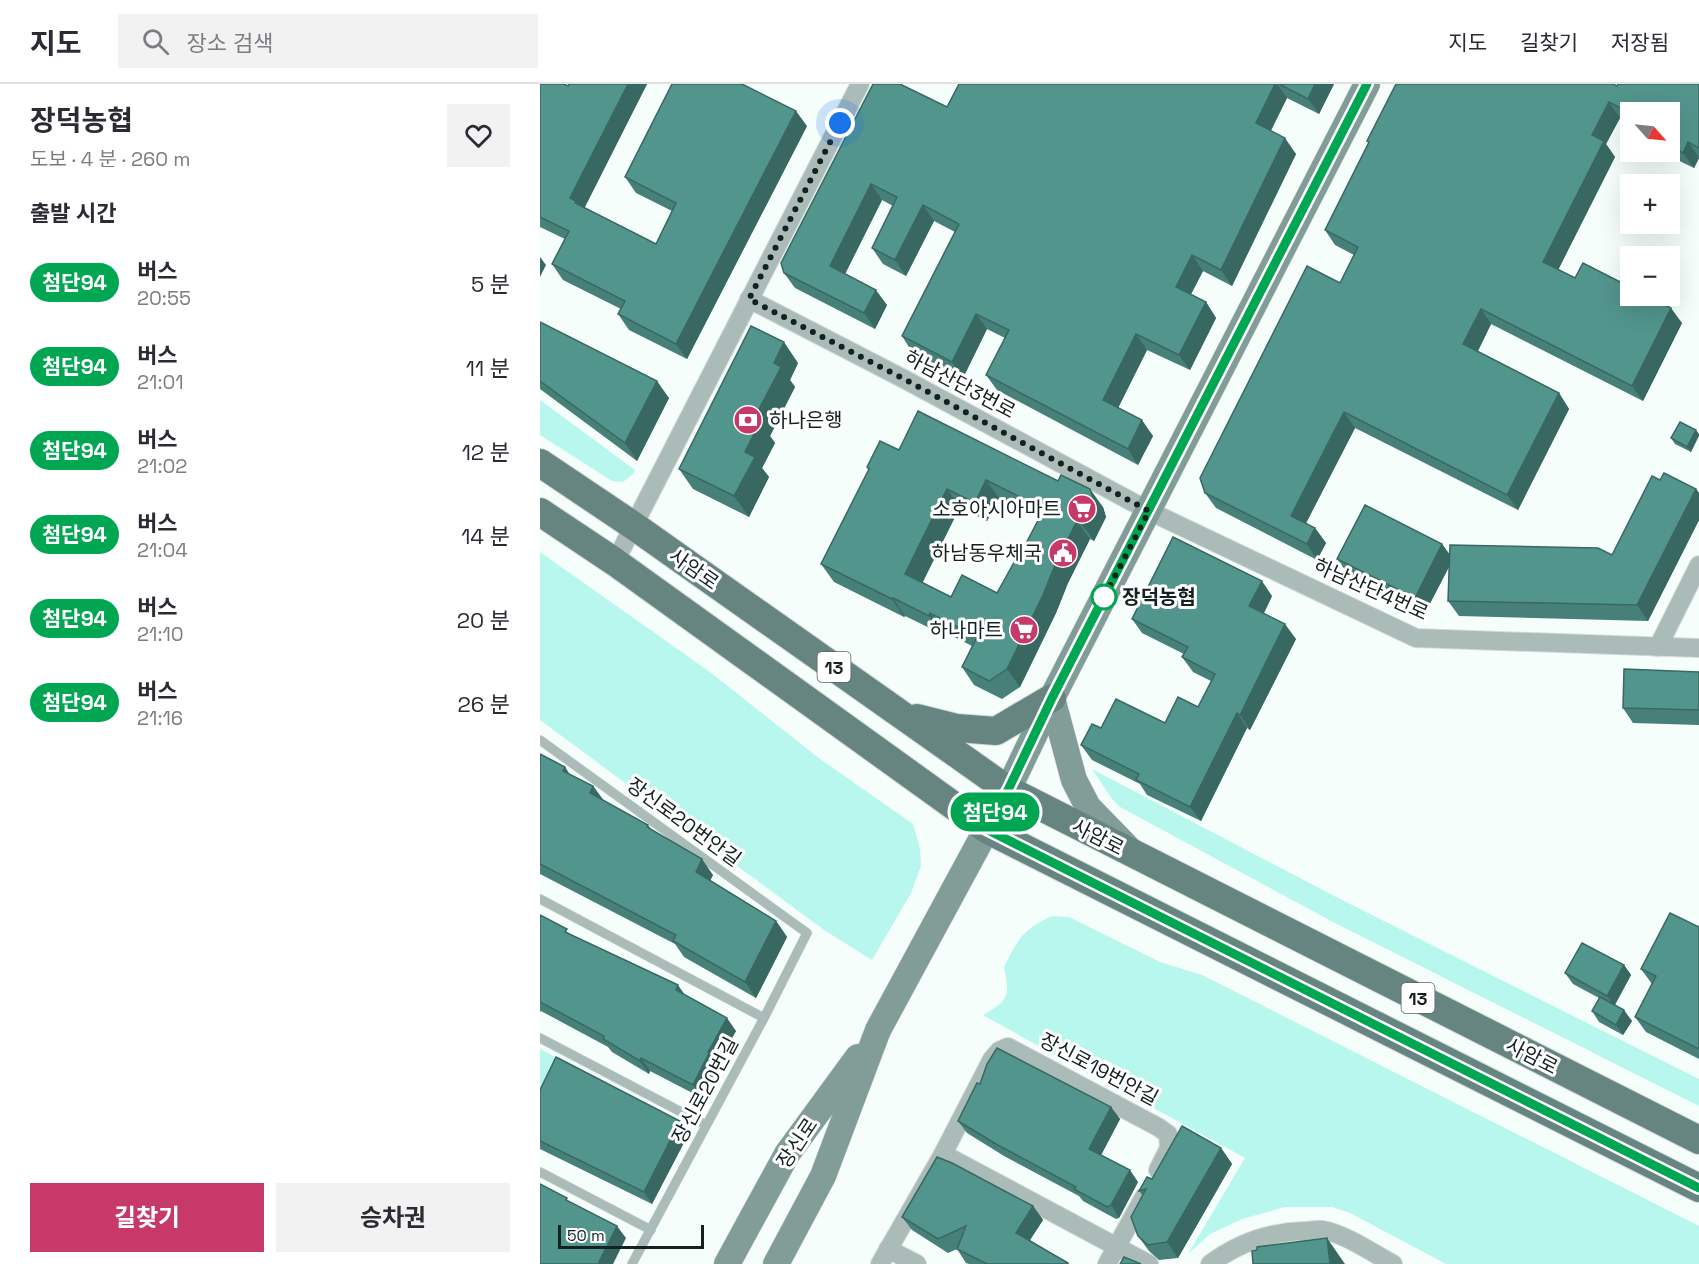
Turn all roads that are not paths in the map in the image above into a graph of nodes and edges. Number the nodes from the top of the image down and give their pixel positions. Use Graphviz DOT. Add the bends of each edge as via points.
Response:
graph roads {
  1 [pos="860,84"];
  2 [pos="1367,84"];
  3 [pos="749,299"];
  4 [pos="540,463"];
  5 [pos="1149,511"];
  6 [pos="540,512"];
  7 [pos="634,526"];
  8 [pos="615,562"];
  9 [pos="1699,565"];
  10 [pos="1658,647"];
  11 [pos="1699,648"];
  12 [pos="1052,698"];
  13 [pos="902,715"];
  14 [pos="540,740"];
  15 [pos="1008,790"];
  16 [pos="986,829"];
  17 [pos="1137,857"];
  18 [pos="540,899"];
  19 [pos="807,933"];
  20 [pos="764,1018"];
  21 [pos="878,1030"];
  22 [pos="540,1038"];
  23 [pos="706,1125"];
  24 [pos="1699,1140"];
  25 [pos="943,1154"];
  26 [pos="540,1172"];
  27 [pos="1699,1188"];
  28 [pos="651,1230"];
  29 [pos="1116,1247"];
  30 [pos="884,1256"];
  31 [pos="632,1264"];
  32 [pos="727,1264"];
  33 [pos="776,1264"];
  34 [pos="918,1264"];
  35 [pos="1107,1264"];
  36 [pos="1149,1264"];
  37 [pos="1210,1264"];
  38 [pos="1393,1264"];
  1 -- 3 [label="street"];
  2 -- 5 [label="street, 장신로"];
  3 -- 5 [label="street, 하남산단3번로"];
  3 -- 7 [label="street"];
  4 -- 7 [label="main road, 사암로 / 13"];
  5 -- 10 [label="street, 하남산단4번로" via="1416,638"];
  5 -- 12 [label="street, 장신로"];
  6 -- 8 [label="main road, 사암로 / 13"];
  7 -- 8 [label="street"];
  7 -- 13 [label="main road, 사암로 / 13"];
  8 -- 16 [label="main road, 사암로 / 13"];
  9 -- 10 [label="street"];
  10 -- 11 [label="street, 하남산단4번로"];
  12 -- 13 [label="main road" via="996,731 957,728"];
  12 -- 15 [label="street, 장신로"];
  12 -- 17 [label="street" via="1074,780 1088,807"];
  13 -- 15 [label="main road, 사암로 / 13"];
  14 -- 19 [label="lane, 장신로20번안길"];
  15 -- 16 [label="street, 장신로"];
  15 -- 17 [label="main road, 사암로 / 13"];
  16 -- 21 [label="street, 장신로"];
  16 -- 27 [label="main road, 사암로 / 13"];
  17 -- 24 [label="main road, 사암로 / 13"];
  18 -- 20 [label="lane"];
  19 -- 20 [label="lane, 장신로20번길"];
  20 -- 23 [label="lane, 장신로20번길"];
  21 -- 32 [label="street, 장신로" via="787,1154"];
  21 -- 33 [label="street, 장신로" via="823,1176"];
  22 -- 23 [label="lane"];
  23 -- 28 [label="lane, 장신로20번길"];
  25 -- 29 [label="street"];
  25 -- 29 [label="street, 장신로19번안길" via="992,1059 1008,1047 1016,1050 1168,1134 1169,1148"];
  25 -- 30 [label="street, 장신로19번안길"];
  26 -- 28 [label="lane"];
  28 -- 31 [label="lane, 장신로20번길"];
  29 -- 35 [label="street, 장신로19번안길"];
  29 -- 36 [label="street"];
  30 -- 34 [label="street, 장신로19번안길"];
  37 -- 38 [label="street" via="1224,1253 1259,1238 1323,1230"];
}
